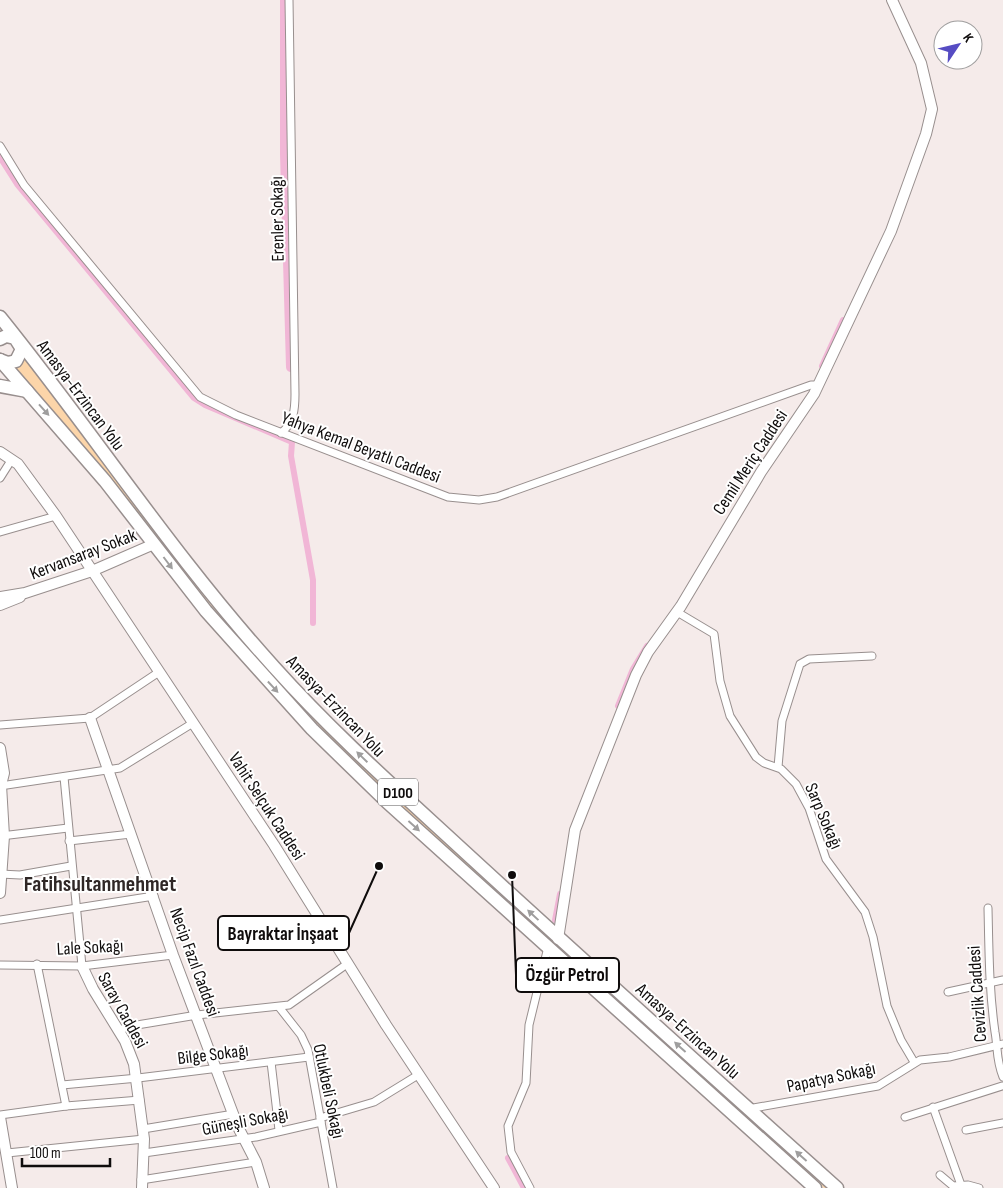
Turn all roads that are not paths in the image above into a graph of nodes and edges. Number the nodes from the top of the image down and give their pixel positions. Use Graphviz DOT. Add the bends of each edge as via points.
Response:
graph roads {
  1 [pos="289,0"];
  2 [pos="892,0"];
  3 [pos="0,146"];
  4 [pos="0,317"];
  5 [pos="0,339"];
  6 [pos="19,340"];
  7 [pos="2,363"];
  8 [pos="818,385"];
  9 [pos="0,386"];
  10 [pos="27,391"];
  11 [pos="281,433"];
  12 [pos="0,452"];
  13 [pos="12,458"];
  14 [pos="0,478"];
  15 [pos="56,516"];
  16 [pos="0,532"];
  17 [pos="154,544"];
  18 [pos="92,571"];
  19 [pos="24,593"];
  20 [pos="0,597"];
  21 [pos="0,605"];
  22 [pos="677,612"];
  23 [pos="872,656"];
  24 [pos="159,672"];
  25 [pos="90,718"];
  26 [pos="193,723"];
  27 [pos="0,725"];
  28 [pos="0,748"];
  29 [pos="778,767"];
  30 [pos="108,771"];
  31 [pos="64,777"];
  32 [pos="0,785"];
  33 [pos="68,828"];
  34 [pos="131,834"];
  35 [pos="2,836"];
  36 [pos="69,841"];
  37 [pos="71,866"];
  38 [pos="1,874"];
  39 [pos="0,893"];
  40 [pos="154,896"];
  41 [pos="988,908"];
  42 [pos="75,909"];
  43 [pos="0,920"];
  44 [pos="553,943"];
  45 [pos="173,955"];
  46 [pos="2,963"];
  47 [pos="37,964"];
  48 [pos="348,964"];
  49 [pos="82,966"];
  50 [pos="1003,980"];
  51 [pos="990,983"];
  52 [pos="948,992"];
  53 [pos="279,1007"];
  54 [pos="197,1015"];
  55 [pos="119,1030"];
  56 [pos="999,1045"];
  57 [pos="309,1057"];
  58 [pos="271,1062"];
  59 [pos="914,1062"];
  60 [pos="217,1069"];
  61 [pos="418,1075"];
  62 [pos="1003,1077"];
  63 [pos="138,1078"];
  64 [pos="62,1085"];
  65 [pos="1002,1086"];
  66 [pos="140,1100"];
  67 [pos="66,1106"];
  68 [pos="933,1107"];
  69 [pos="748,1109"];
  70 [pos="234,1114"];
  71 [pos="0,1116"];
  72 [pos="905,1117"];
  73 [pos="321,1120"];
  74 [pos="1003,1123"];
  75 [pos="279,1130"];
  76 [pos="966,1130"];
  77 [pos="144,1134"];
  78 [pos="244,1139"];
  79 [pos="7,1153"];
  80 [pos="144,1153"];
  81 [pos="256,1162"];
  82 [pos="940,1175"];
  83 [pos="142,1184"];
  84 [pos="961,1185"];
  85 [pos="12,1188"];
  86 [pos="264,1188"];
  87 [pos="333,1188"];
  88 [pos="494,1188"];
  89 [pos="530,1188"];
  90 [pos="815,1188"];
  91 [pos="837,1188"];
  92 [pos="979,1188"];
  1 -- 11 [label="street, Erenler Sokağı" via="295,394 292,417"];
  2 -- 8 [label="street, Cemil Meriç Caddesi" via="921,63 932,101 931,116 885,245"];
  3 -- 11 [label="street, Yahya Kemal Beyatlı Caddesi" via="24,185 195,393 236,415"];
  4 -- 6 [label="highway, Amasya-Erzincan Yolu / D100"];
  5 -- 6 [label="highway" via="11,336"];
  6 -- 7 [label="highway, D100" via="22,353 16,360"];
  44 -- 6 [label="highway, Amasya-Erzincan Yolu / D100, one-way" via="273,666 188,565"];
  7 -- 10 [label="highway, Amasya-Erzincan Yolu / D100"];
  8 -- 11 [label="street, Yahya Kemal Beyatlı Caddesi" via="518,490 479,500 457,499 431,492"];
  8 -- 22 [label="street, Cemil Meriç Caddesi" via="760,472"];
  9 -- 10 [label="highway"];
  10 -- 17 [label="highway, Amasya-Erzincan Yolu / D100, one-way" via="105,481"];
  12 -- 13 [label="street, Vahit Selçuk Caddesi"];
  13 -- 14 [label="street"];
  13 -- 15 [label="street, Vahit Selçuk Caddesi"];
  15 -- 16 [label="street"];
  15 -- 18 [label="street, Vahit Selçuk Caddesi"];
  17 -- 18 [label="street, Kervansaray Sokak"];
  17 -- 44 [label="highway, Amasya-Erzincan Yolu / D100, one-way" via="221,629 312,729 387,802"];
  18 -- 19 [label="street, Kervansaray Sokak"];
  18 -- 24 [label="street, Vahit Selçuk Caddesi"];
  19 -- 20 [label="street, Kervansaray Sokak"];
  19 -- 21 [label="street, Kervansaray Sokak"];
  22 -- 29 [label="street, Sarp Sokağı" via="714,634 720,682 730,716 756,756 764,763"];
  22 -- 44 [label="street, Cemil Meriç Caddesi" via="636,675 580,813"];
  23 -- 29 [label="street" via="809,659 800,664 782,721"];
  24 -- 25 [label="street"];
  24 -- 26 [label="street, Vahit Selçuk Caddesi"];
  25 -- 27 [label="street"];
  25 -- 30 [label="street, Necip Fazıl Caddesi"];
  26 -- 30 [label="street" via="124,766"];
  26 -- 48 [label="street, Vahit Selçuk Caddesi"];
  28 -- 32 [label="street" via="4,774"];
  29 -- 59 [label="street, Sarp Sokağı" via="792,778 800,790 826,859 865,912 886,1006 900,1040"];
  30 -- 31 [label="street"];
  30 -- 34 [label="street, Necip Fazıl Caddesi"];
  31 -- 32 [label="street"];
  31 -- 33 [label="street"];
  32 -- 35 [label="street"];
  33 -- 35 [label="street"];
  33 -- 36 [label="street"];
  34 -- 36 [label="street"];
  34 -- 40 [label="street, Necip Fazıl Caddesi"];
  35 -- 38 [label="street"];
  36 -- 37 [label="street"];
  37 -- 38 [label="street" via="20,875"];
  37 -- 42 [label="street"];
  38 -- 39 [label="street"];
  40 -- 42 [label="street"];
  40 -- 45 [label="street, Necip Fazıl Caddesi"];
  41 -- 51 [label="street, Cevizlik Caddesi"];
  42 -- 43 [label="street"];
  42 -- 49 [label="street"];
  69 -- 44 [label="highway, Amasya-Erzincan Yolu / D100, one-way"];
  44 -- 89 [label="street" via="529,1025 526,1083 508,1126 511,1152"];
  44 -- 90 [label="highway, Amasya-Erzincan Yolu / D100"];
  45 -- 49 [label="street, Lale Sokağı"];
  45 -- 54 [label="street, Necip Fazıl Caddesi"];
  46 -- 47 [label="street, Lale Sokağı"];
  47 -- 49 [label="street, Lale Sokağı"];
  47 -- 64 [label="street"];
  48 -- 53 [label="street" via="295,1002"];
  48 -- 61 [label="street, Vahit Selçuk Caddesi"];
  49 -- 55 [label="street, Saray Caddesi" via="92,989"];
  50 -- 51 [label="street"];
  51 -- 52 [label="street"];
  51 -- 56 [label="street, Cevizlik Caddesi"];
  53 -- 54 [label="street"];
  53 -- 57 [label="street, Otlukbeli Sokağı" via="304,1040"];
  54 -- 55 [label="street"];
  54 -- 60 [label="street, Necip Fazıl Caddesi"];
  55 -- 63 [label="street, Saray Caddesi"];
  56 -- 59 [label="street, Papatya Sokağı"];
  56 -- 62 [label="street, Cevizlik Caddesi" via="997,1060"];
  57 -- 58 [label="street, Bilge Sokağı"];
  57 -- 73 [label="street, Otlukbeli Sokağı"];
  58 -- 60 [label="street, Bilge Sokağı"];
  58 -- 75 [label="street"];
  59 -- 69 [label="street, Papatya Sokağı" via="878,1086"];
  60 -- 63 [label="street, Bilge Sokağı"];
  60 -- 70 [label="street, Necip Fazıl Caddesi"];
  61 -- 73 [label="street, Güneşli Sokağı" via="380,1099"];
  61 -- 88 [label="street, Vahit Selçuk Caddesi"];
  63 -- 64 [label="street, Bilge Sokağı"];
  63 -- 66 [label="street, Saray Caddesi"];
  64 -- 67 [label="street"];
  65 -- 68 [label="street"];
  66 -- 67 [label="street"];
  66 -- 77 [label="street, Saray Caddesi"];
  67 -- 71 [label="street"];
  68 -- 72 [label="street"];
  68 -- 84 [label="street"];
  91 -- 69 [label="highway, Amasya-Erzincan Yolu / D100, one-way"];
  70 -- 77 [label="street"];
  70 -- 78 [label="street, Necip Fazıl Caddesi"];
  71 -- 79 [label="street"];
  73 -- 75 [label="street, Güneşli Sokağı"];
  73 -- 87 [label="street, Otlukbeli Sokağı"];
  74 -- 76 [label="street"];
  75 -- 78 [label="street, Güneşli Sokağı"];
  77 -- 79 [label="street"];
  77 -- 80 [label="street, Saray Caddesi"];
  78 -- 80 [label="street, Güneşli Sokağı"];
  78 -- 81 [label="street, Necip Fazıl Caddesi"];
  79 -- 85 [label="street"];
  80 -- 83 [label="street, Saray Caddesi"];
  81 -- 83 [label="street"];
  81 -- 86 [label="street, Necip Fazıl Caddesi"];
  82 -- 84 [label="street" via="949,1185"];
  84 -- 92 [label="street"];
}
